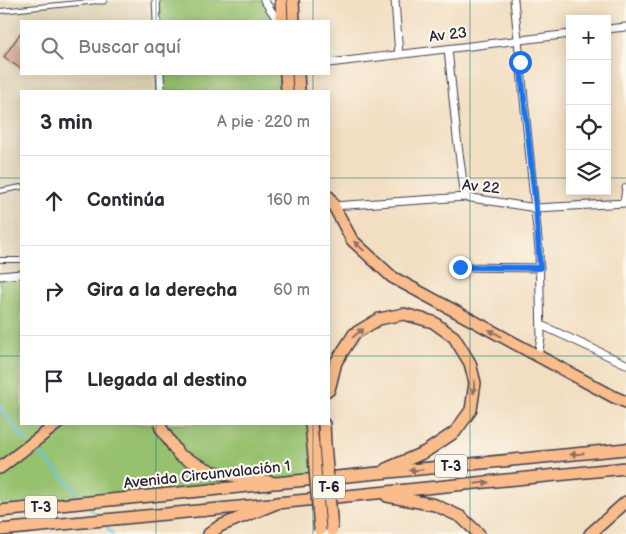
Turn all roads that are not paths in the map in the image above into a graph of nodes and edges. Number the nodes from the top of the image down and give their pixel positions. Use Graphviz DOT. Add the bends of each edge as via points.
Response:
graph roads {
  1 [pos="98,0"];
  2 [pos="103,0"];
  3 [pos="156,0"];
  4 [pos="264,0"];
  5 [pos="281,0"];
  6 [pos="292,0"];
  7 [pos="395,0"];
  8 [pos="514,0"];
  9 [pos="0,11"];
  10 [pos="157,20"];
  11 [pos="277,20"];
  12 [pos="282,20"];
  13 [pos="294,20"];
  14 [pos="626,28"];
  15 [pos="611,29"];
  16 [pos="566,34"];
  17 [pos="518,40"];
  18 [pos="448,49"];
  19 [pos="399,55"];
  20 [pos="330,63"];
  21 [pos="160,75"];
  22 [pos="286,75"];
  23 [pos="298,75"];
  24 [pos="161,90"];
  25 [pos="287,90"];
  26 [pos="299,90"];
  27 [pos="20,187"];
  28 [pos="626,188"];
  29 [pos="0,191"];
  30 [pos="465,197"];
  31 [pos="331,201"];
  32 [pos="625,203"];
  33 [pos="536,208"];
  34 [pos="0,260"];
  35 [pos="20,260"];
  36 [pos="460,267"];
  37 [pos="540,268"];
  38 [pos="20,274"];
  39 [pos="0,276"];
  40 [pos="541,324"];
  41 [pos="538,356"];
  42 [pos="626,364"];
  43 [pos="330,386"];
  44 [pos="626,402"];
  45 [pos="55,425"];
  46 [pos="160,425"];
  47 [pos="311,425"];
  48 [pos="324,425"];
  49 [pos="626,449"];
  50 [pos="0,468"];
  51 [pos="626,468"];
  52 [pos="376,474"];
  53 [pos="275,483"];
  54 [pos="376,494"];
  55 [pos="626,502"];
  56 [pos="276,503"];
  57 [pos="0,511"];
  58 [pos="0,530"];
  59 [pos="326,532"];
  60 [pos="209,534"];
  61 [pos="479,534"];
  62 [pos="590,534"];
  1 -- 2 [label="street"];
  1 -- 9 [label="lane"];
  3 -- 10 [label="street"];
  4 -- 11 [label="street"];
  5 -- 12 [label="main road"];
  6 -- 13 [label="main road"];
  7 -- 19 [label="street"];
  8 -- 17 [label="street"];
  14 -- 15 [label="street"];
  16 -- 17 [label="street, Av 23"];
  17 -- 18 [label="street, Av 23"];
  17 -- 33 [label="street"];
  18 -- 19 [label="street, Av 23"];
  18 -- 30 [label="street"];
  19 -- 20 [label="street, Av 23"];
  21 -- 24 [label="street"];
  22 -- 25 [label="main road"];
  23 -- 26 [label="main road"];
  27 -- 29 [label="lane"];
  28 -- 32 [label="street"];
  30 -- 31 [label="street, Av 22"];
  30 -- 33 [label="street, Av 22"];
  41 -- 31 [label="main road, one-way" via="392,277 352,240"];
  32 -- 33 [label="street, Av 22"];
  33 -- 37 [label="street"];
  34 -- 35 [label="lane"];
  36 -- 37 [label="street"];
  37 -- 40 [label="street"];
  38 -- 39 [label="street"];
  40 -- 41 [label="street"];
  40 -- 42 [label="street"];
  41 -- 44 [label="main road"];
  43 -- 52 [label="main road, one-way" via="336,362 354,334 379,319 404,314 433,322 454,337 470,363 475,383 471,410 455,432 425,452"];
  45 -- 50 [label="main road"];
  46 -- 53 [label="main road" via="179,455 213,472"];
  47 -- 59 [label="main road, T-6, bridge"];
  48 -- 59 [label="main road, T-6, bridge"];
  49 -- 52 [label="main road, Avenida Circunvalación 1 / T-3, one-way"];
  54 -- 51 [label="main road, T-3, one-way"];
  52 -- 53 [label="main road, Avenida Circunvalación 1 / T-3"];
  53 -- 57 [label="main road, Avenida Circunvalación 1 / T-3"];
  54 -- 56 [label="main road, T-3"];
  54 -- 61 [label="main road" via="434,505 461,517"];
  55 -- 62 [label="main road"];
  56 -- 58 [label="main road, T-3"];
  56 -- 60 [label="main road" via="220,526"];
}
